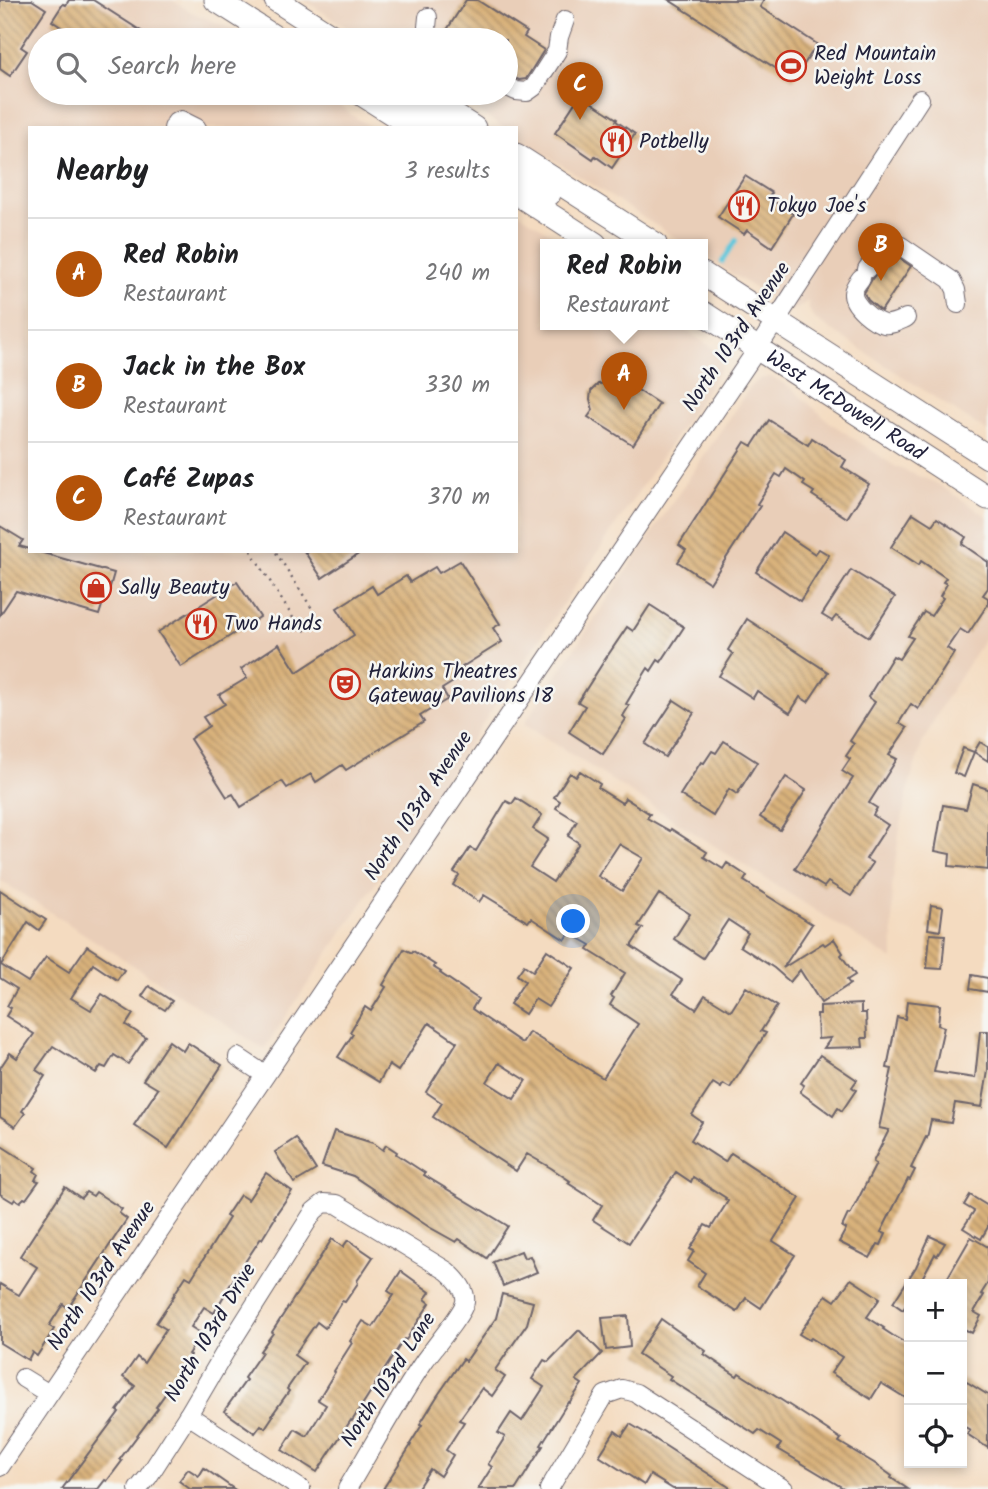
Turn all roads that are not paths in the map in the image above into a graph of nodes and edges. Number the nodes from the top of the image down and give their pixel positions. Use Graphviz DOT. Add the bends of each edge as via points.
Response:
graph roads {
  1 [pos="216,0"];
  2 [pos="276,0"];
  3 [pos="428,17"];
  4 [pos="565,20"];
  5 [pos="260,28"];
  6 [pos="319,28"];
  7 [pos="427,28"];
  8 [pos="518,91"];
  9 [pos="920,99"];
  10 [pos="379,105"];
  11 [pos="407,105"];
  12 [pos="438,105"];
  13 [pos="174,126"];
  14 [pos="194,126"];
  15 [pos="412,126"];
  16 [pos="439,126"];
  17 [pos="471,126"];
  18 [pos="518,156"];
  19 [pos="518,178"];
  20 [pos="518,194"];
  21 [pos="587,239"];
  22 [pos="645,239"];
  23 [pos="648,239"];
  24 [pos="708,277"];
  25 [pos="958,304"];
  26 [pos="708,316"];
  27 [pos="906,318"];
  28 [pos="775,320"];
  29 [pos="758,348"];
  30 [pos="988,457"];
  31 [pos="988,498"];
  32 [pos="239,1058"];
  33 [pos="265,1075"];
  34 [pos="324,1203"];
  35 [pos="23,1378"];
  36 [pos="49,1394"];
  37 [pos="188,1415"];
  38 [pos="0,1467"];
  39 [pos="138,1489"];
  40 [pos="301,1489"];
  41 [pos="347,1489"];
  42 [pos="550,1489"];
  43 [pos="784,1489"];
  1 -- 5 [label="main road"];
  2 -- 6 [label="main road"];
  3 -- 7 [label="street"];
  4 -- 8 [label="street" via="557,51 534,87"];
  9 -- 28 [label="street, North 103rd Avenue"];
  10 -- 15 [label="main road"];
  11 -- 16 [label="main road"];
  12 -- 17 [label="main road"];
  13 -- 14 [label="street" via="181,120"];
  18 -- 23 [label="main road"];
  19 -- 22 [label="main road" via="588,220"];
  20 -- 21 [label="main road"];
  24 -- 28 [label="main road, West McDowell Road"];
  25 -- 27 [label="street" via="951,280 901,246 884,246 853,293 854,302 880,323"];
  26 -- 29 [label="main road, West McDowell Road"];
  28 -- 29 [label="street, North 103rd Avenue"];
  28 -- 30 [label="main road, West McDowell Road"];
  29 -- 31 [label="main road, West McDowell Road"];
  29 -- 33 [label="street, North 103rd Avenue"];
  32 -- 33 [label="street"];
  33 -- 36 [label="street, North 103rd Avenue"];
  34 -- 37 [label="street, North 103rd Drive" via="263,1290"];
  34 -- 41 [label="street, North 103rd Lane" via="337,1204 447,1270 458,1281 465,1302"];
  35 -- 36 [label="street"];
  36 -- 38 [label="street, North 103rd Avenue"];
  37 -- 39 [label="street, North 103rd Drive"];
  37 -- 40 [label="street"];
  42 -- 43 [label="street" via="605,1395 622,1389 636,1393"];
}
